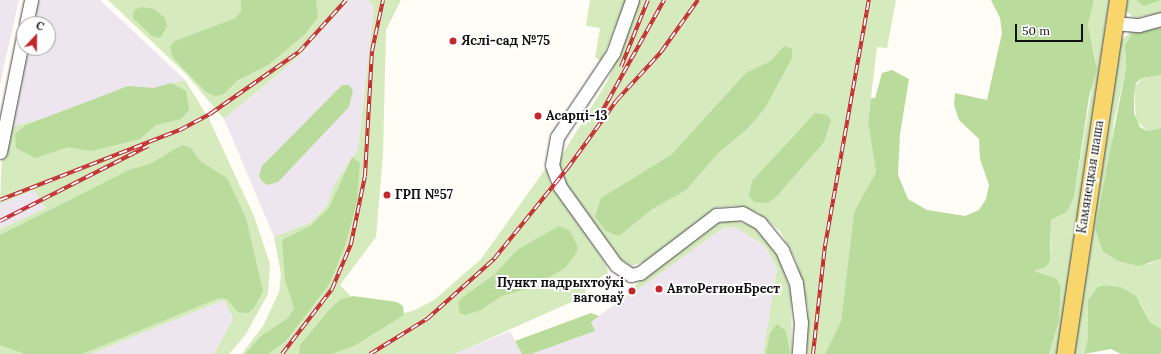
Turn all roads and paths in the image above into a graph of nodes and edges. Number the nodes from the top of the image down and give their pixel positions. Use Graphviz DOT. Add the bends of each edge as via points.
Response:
graph roads {
  1 [pos="31,0"];
  2 [pos="632,0"];
  3 [pos="1118,0"];
  4 [pos="28,16"];
  5 [pos="1161,19"];
  6 [pos="1114,23"];
  7 [pos="19,56"];
  8 [pos="10,98"];
  9 [pos="0,114"];
  10 [pos="0,152"];
  11 [pos="800,354"];
  12 [pos="1065,354"];
  1 -- 4 [label="street"];
  2 -- 11 [label="street" via="613,53 557,136 552,160 557,182 569,204 616,265 631,275 640,273 720,213 742,213 760,223 782,250 796,284 802,322"];
  3 -- 6 [label="main road, Камянецкая шаша"];
  5 -- 6 [label="street" via="1139,24"];
  6 -- 12 [label="main road, Камянецкая шаша"];
  7 -- 8 [label="street"];
  8 -- 9 [label="street"];
  8 -- 10 [label="street"];
}
